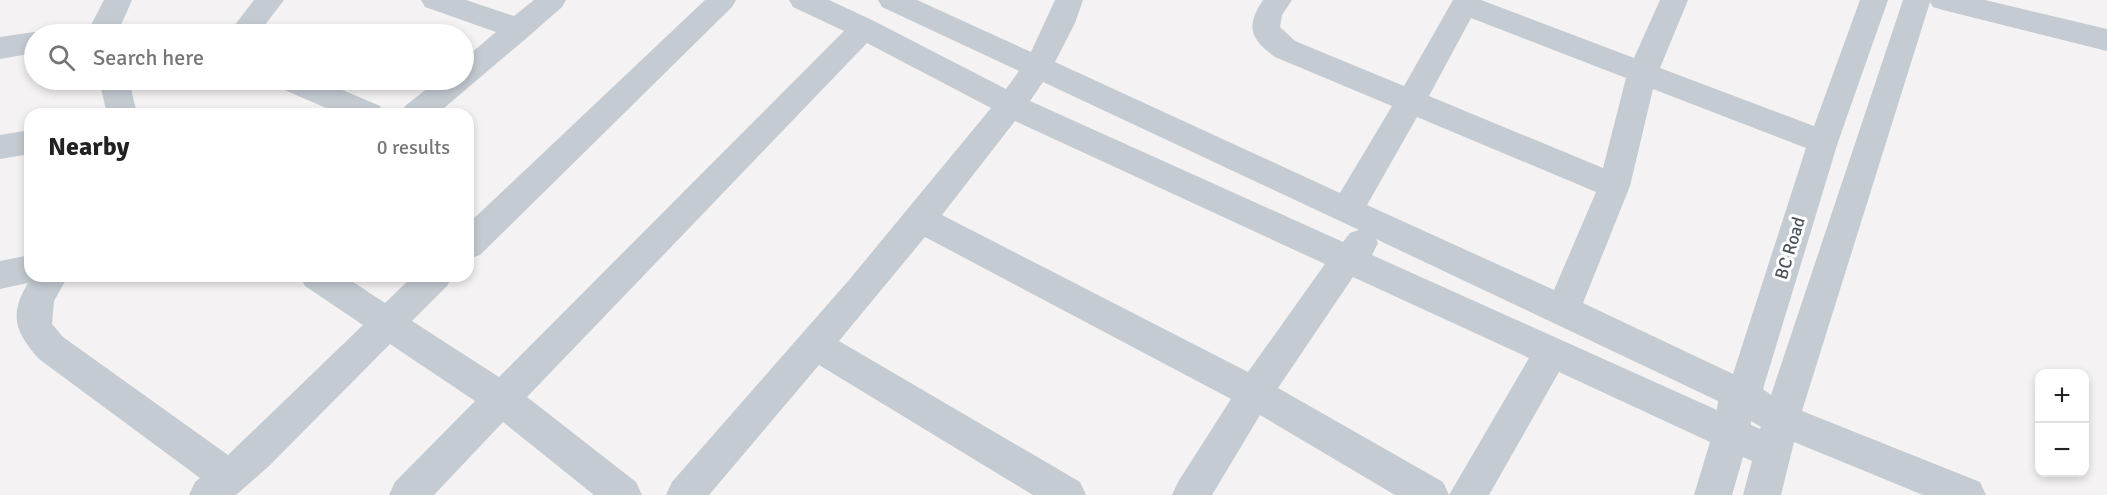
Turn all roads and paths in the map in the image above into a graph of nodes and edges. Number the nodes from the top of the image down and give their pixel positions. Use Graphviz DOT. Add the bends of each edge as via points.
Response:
graph roads {
  1 [pos="118,0"];
  2 [pos="270,0"];
  3 [pos="435,0"];
  4 [pos="552,0"];
  5 [pos="722,0"];
  6 [pos="802,0"];
  7 [pos="894,0"];
  8 [pos="1069,0"];
  9 [pos="1278,0"];
  10 [pos="1674,0"];
  11 [pos="1874,0"];
  12 [pos="1917,0"];
  13 [pos="1943,0"];
  14 [pos="1466,2"];
  15 [pos="106,24"];
  16 [pos="250,24"];
  17 [pos="864,28"];
  18 [pos="519,29"];
  19 [pos="2107,40"];
  20 [pos="24,44"];
  21 [pos="0,48"];
  22 [pos="1038,66"];
  23 [pos="474,67"];
  24 [pos="1642,74"];
  25 [pos="116,90"];
  26 [pos="314,90"];
  27 [pos="446,90"];
  28 [pos="1411,102"];
  29 [pos="1010,105"];
  30 [pos="121,108"];
  31 [pos="355,108"];
  32 [pos="423,108"];
  33 [pos="1823,142"];
  34 [pos="24,143"];
  35 [pos="0,147"];
  36 [pos="1614,186"];
  37 [pos="1347,210"];
  38 [pos="921,219"];
  39 [pos="1379,225"];
  40 [pos="474,239"];
  41 [pos="1348,258"];
  42 [pos="24,270"];
  43 [pos="0,274"];
  44 [pos="47,282"];
  45 [pos="326,282"];
  46 [pos="429,282"];
  47 [pos="1563,310"];
  48 [pos="388,322"];
  49 [pos="814,344"];
  50 [pos="1552,352"];
  51 [pos="1254,393"];
  52 [pos="1737,393"];
  53 [pos="503,400"];
  54 [pos="1731,435"];
  55 [pos="1777,437"];
  56 [pos="218,486"];
  57 [pos="408,495"];
  58 [pos="623,495"];
  59 [pos="684,495"];
  60 [pos="1067,495"];
  61 [pos="1191,495"];
  62 [pos="1430,495"];
  63 [pos="1468,495"];
  64 [pos="1713,495"];
  65 [pos="1762,495"];
  66 [pos="1966,495"];
  1 -- 15 [label="street"];
  2 -- 16 [label="street"];
  3 -- 18 [label="street"];
  4 -- 18 [label="street"];
  5 -- 40 [label="street"];
  6 -- 17 [label="street"];
  7 -- 22 [label="street"];
  8 -- 22 [label="street"];
  9 -- 28 [label="street" via="1266,14 1265,27 1270,39 1285,49"];
  10 -- 24 [label="street"];
  11 -- 33 [label="street, BC Road"];
  12 -- 55 [label="street"];
  13 -- 19 [label="street"];
  14 -- 24 [label="street"];
  14 -- 28 [label="street"];
  17 -- 29 [label="street"];
  17 -- 53 [label="street"];
  18 -- 23 [label="street"];
  20 -- 21 [label="street"];
  22 -- 29 [label="street"];
  22 -- 37 [label="street"];
  24 -- 33 [label="street"];
  24 -- 36 [label="street"];
  25 -- 30 [label="street"];
  26 -- 31 [label="street"];
  27 -- 32 [label="street"];
  28 -- 36 [label="street"];
  28 -- 37 [label="street"];
  29 -- 38 [label="street"];
  29 -- 41 [label="street"];
  33 -- 52 [label="street, BC Road" via="1746,387"];
  34 -- 35 [label="street"];
  36 -- 47 [label="street"];
  37 -- 39 [label="street"];
  38 -- 49 [label="street"];
  38 -- 51 [label="street"];
  39 -- 41 [label="street"];
  39 -- 47 [label="street"];
  41 -- 50 [label="street"];
  41 -- 51 [label="street"];
  42 -- 43 [label="street"];
  44 -- 56 [label="street" via="37,299 34,329 51,348"];
  45 -- 48 [label="street"];
  46 -- 48 [label="street"];
  47 -- 52 [label="street"];
  48 -- 53 [label="street"];
  48 -- 56 [label="street" via="256,454"];
  49 -- 59 [label="street"];
  49 -- 60 [label="street"];
  50 -- 54 [label="street"];
  50 -- 63 [label="street"];
  51 -- 61 [label="street"];
  51 -- 62 [label="street"];
  52 -- 54 [label="street, BC Road"];
  52 -- 55 [label="street"];
  53 -- 57 [label="street"];
  53 -- 58 [label="street"];
  54 -- 55 [label="street"];
  54 -- 64 [label="street, BC Road"];
  55 -- 65 [label="street"];
  55 -- 66 [label="street"];
}
